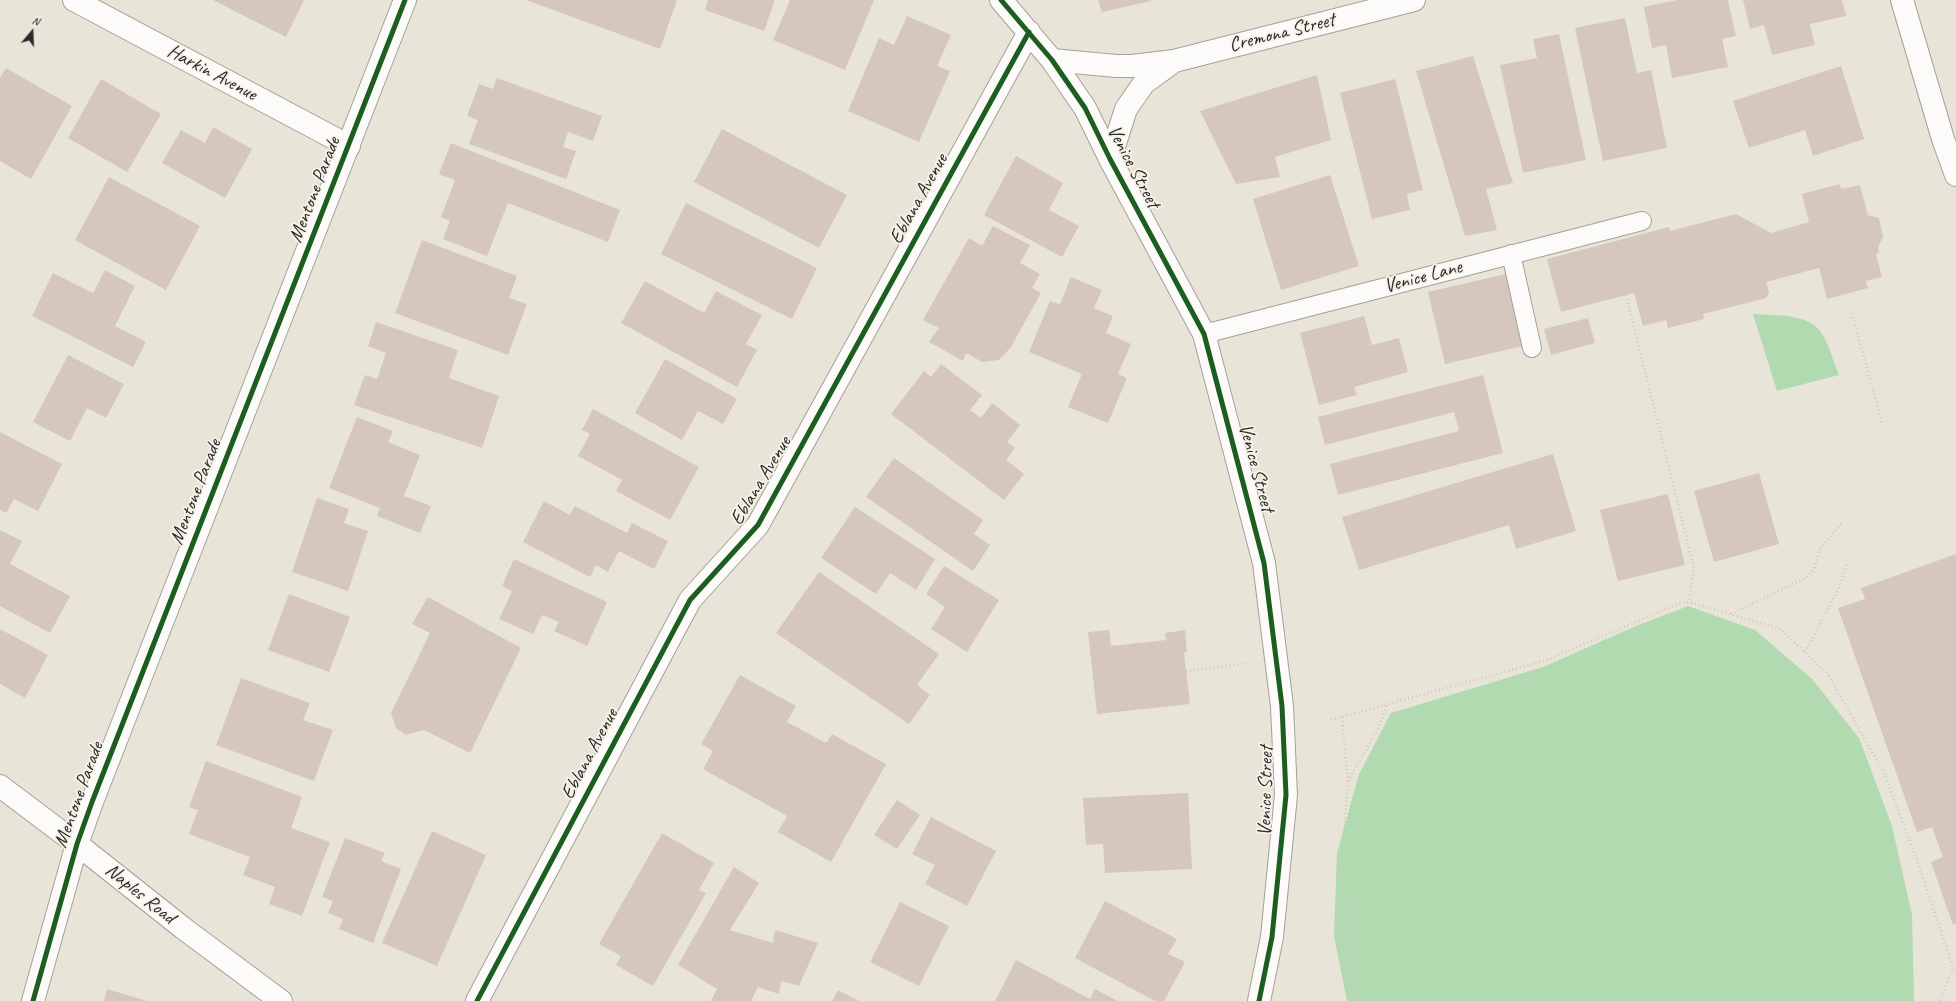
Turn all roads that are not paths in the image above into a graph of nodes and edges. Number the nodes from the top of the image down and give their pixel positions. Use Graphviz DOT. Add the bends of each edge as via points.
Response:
graph roads {
  1 [pos="74,0"];
  2 [pos="405,0"];
  3 [pos="1001,0"];
  4 [pos="1414,0"];
  5 [pos="1902,0"];
  6 [pos="1029,32"];
  7 [pos="1052,60"];
  8 [pos="1174,61"];
  9 [pos="349,146"];
  10 [pos="1110,159"];
  11 [pos="1956,175"];
  12 [pos="1642,221"];
  13 [pos="1511,254"];
  14 [pos="1204,334"];
  15 [pos="1532,348"];
  16 [pos="0,786"];
  17 [pos="77,844"];
  18 [pos="33,1001"];
  19 [pos="280,1001"];
  20 [pos="476,1001"];
  21 [pos="1259,1001"];
  1 -- 9 [label="street, Harkin Avenue"];
  2 -- 9 [label="street, Mentone Parade"];
  3 -- 6 [label="street, Venice Street"];
  4 -- 8 [label="street, Cremona Street"];
  5 -- 11 [label="street"];
  6 -- 7 [label="street, Venice Street"];
  6 -- 20 [label="street, Eblana Avenue" via="758,525 690,600"];
  7 -- 8 [label="street, Cremona Street" via="1116,66"];
  7 -- 10 [label="street, Venice Street" via="1085,108"];
  8 -- 10 [label="street, Cremona Street" via="1144,83 1126,109"];
  9 -- 17 [label="street, Mentone Parade"];
  10 -- 14 [label="street, Venice Street"];
  12 -- 13 [label="lane, Venice Lane"];
  13 -- 14 [label="lane, Venice Lane"];
  13 -- 15 [label="lane"];
  14 -- 21 [label="street, Venice Street" via="1264,563 1282,706 1286,795 1272,936"];
  16 -- 17 [label="street, Naples Road"];
  17 -- 18 [label="street, Mentone Parade"];
  17 -- 19 [label="street, Naples Road" via="182,928"];
}
